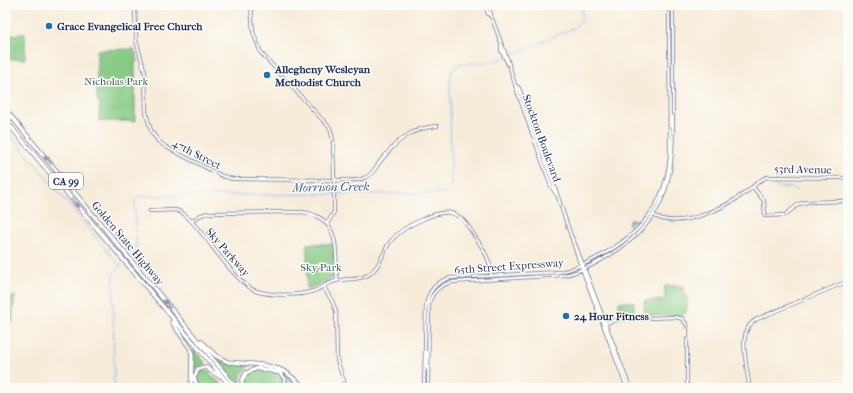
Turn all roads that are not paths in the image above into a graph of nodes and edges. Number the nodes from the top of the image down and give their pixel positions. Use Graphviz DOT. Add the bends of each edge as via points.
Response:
graph roads {
  1 [pos="135,5"];
  2 [pos="251,5"];
  3 [pos="485,5"];
  4 [pos="489,5"];
  5 [pos="669,5"];
  6 [pos="673,5"];
  7 [pos="491,16"];
  8 [pos="5,108"];
  9 [pos="5,120"];
  10 [pos="530,124"];
  11 [pos="437,126"];
  12 [pos="540,154"];
  13 [pos="547,167"];
  14 [pos="848,178"];
  15 [pos="334,180"];
  16 [pos="753,187"];
  17 [pos="556,194"];
  18 [pos="848,201"];
  19 [pos="150,211"];
  20 [pos="652,214"];
  21 [pos="192,221"];
  22 [pos="327,224"];
  23 [pos="638,229"];
  24 [pos="573,238"];
  25 [pos="631,240"];
  26 [pos="622,243"];
  27 [pos="606,257"];
  28 [pos="584,264"];
  29 [pos="581,266"];
  30 [pos="584,269"];
  31 [pos="554,272"];
  32 [pos="538,273"];
  33 [pos="492,276"];
  34 [pos="541,276"];
  35 [pos="525,277"];
  36 [pos="338,280"];
  37 [pos="492,280"];
  38 [pos="848,281"];
  39 [pos="323,286"];
  40 [pos="159,303"];
  41 [pos="181,321"];
  42 [pos="604,323"];
  43 [pos="425,326"];
  44 [pos="425,331"];
  45 [pos="429,332"];
  46 [pos="429,337"];
  47 [pos="425,348"];
  48 [pos="424,360"];
  49 [pos="428,361"];
  50 [pos="428,372"];
  51 [pos="224,379"];
  52 [pos="191,388"];
  53 [pos="198,388"];
  54 [pos="232,388"];
  55 [pos="237,388"];
  56 [pos="243,388"];
  57 [pos="283,388"];
  58 [pos="306,388"];
  59 [pos="346,388"];
  60 [pos="424,388"];
  61 [pos="428,388"];
  62 [pos="627,388"];
  63 [pos="630,388"];
  64 [pos="687,388"];
  65 [pos="749,388"];
  1 -- 15 [label="street, 47th Street" via="136,43 145,73 146,112 151,131 158,141 228,178"];
  2 -- 15 [label="street" via="252,32 260,53 330,128 333,140"];
  3 -- 7 [label="street, Stockton Boulevard"];
  4 -- 7 [label="street, Stockton Boulevard"];
  5 -- 20 [label="street, 65th Street Expressway" via="669,162 664,186"];
  6 -- 20 [label="street, 65th Street Expressway" via="673,157 668,183"];
  7 -- 10 [label="street, Stockton Boulevard"];
  41 -- 8 [label="highway, Golden State Highway / CA 99, one-way"];
  9 -- 40 [label="highway, Golden State Highway / CA 99, one-way"];
  10 -- 12 [label="street, Stockton Boulevard"];
  10 -- 13 [label="street, Stockton Boulevard"];
  11 -- 15 [label="street" via="418,129 401,138 366,178"];
  12 -- 13 [label="street"];
  12 -- 17 [label="street, Stockton Boulevard"];
  13 -- 17 [label="street, Stockton Boulevard"];
  14 -- 16 [label="street, 53rd Avenue" via="772,176 761,180"];
  15 -- 22 [label="street" via="334,212"];
  16 -- 18 [label="street" via="764,201 765,216 785,215 799,204 807,202"];
  16 -- 20 [label="street, 53rd Avenue" via="716,211 701,216 665,219"];
  17 -- 24 [label="street, Stockton Boulevard"];
  19 -- 21 [label="street, Sky Parkway" via="176,210"];
  20 -- 23 [label="street, 65th Street Expressway"];
  20 -- 25 [label="street, 65th Street Expressway"];
  21 -- 22 [label="street" via="208,213 302,212 311,214"];
  21 -- 39 [label="street, Sky Parkway" via="241,280 253,289 270,293 296,294 310,292"];
  22 -- 36 [label="street" via="336,241"];
  23 -- 25 [label="street"];
  23 -- 26 [label="street, 65th Street Expressway"];
  24 -- 28 [label="street, Stockton Boulevard"];
  24 -- 29 [label="street, Stockton Boulevard"];
  25 -- 27 [label="street, 65th Street Expressway"];
  26 -- 27 [label="street"];
  26 -- 28 [label="street, 65th Street Expressway"];
  27 -- 30 [label="street, 65th Street Expressway"];
  28 -- 29 [label="street, 65th Street Expressway"];
  28 -- 30 [label="street, Stockton Boulevard"];
  29 -- 30 [label="street, Stockton Boulevard"];
  29 -- 31 [label="street, 65th Street Expressway"];
  30 -- 34 [label="street, 65th Street Expressway" via="569,274"];
  30 -- 42 [label="street, Stockton Boulevard"];
  31 -- 32 [label="street, 65th Street Expressway"];
  31 -- 34 [label="street"];
  32 -- 33 [label="street, 65th Street Expressway"];
  32 -- 35 [label="street"];
  33 -- 36 [label="street, Sky Parkway" via="487,257 468,225 459,216 443,212 414,223 398,233 386,247 377,266 367,276"];
  33 -- 37 [label="street, Sky Parkway"];
  33 -- 43 [label="street, 65th Street Expressway" via="450,278 437,284 426,299"];
  34 -- 35 [label="street, 65th Street Expressway"];
  35 -- 37 [label="street, 65th Street Expressway"];
  36 -- 39 [label="street, Sky Parkway"];
  37 -- 45 [label="street, 65th Street Expressway" via="452,282 440,287 429,303"];
  38 -- 65 [label="street" via="758,318 750,324 745,338"];
  39 -- 59 [label="street" via="336,311 337,360"];
  40 -- 51 [label="highway, Golden State Highway / CA 99"];
  40 -- 52 [label="highway" via="190,348 193,360"];
  41 -- 55 [label="highway, Golden State Highway / CA 99"];
  41 -- 58 [label="highway" via="222,360 279,369"];
  42 -- 62 [label="street, Stockton Boulevard"];
  42 -- 63 [label="street, Stockton Boulevard"];
  42 -- 64 [label="street" via="621,319 683,319 687,326"];
  43 -- 44 [label="street, 65th Street Expressway"];
  43 -- 45 [label="street"];
  44 -- 46 [label="street"];
  44 -- 47 [label="street, 65th Street Expressway"];
  45 -- 46 [label="street, 65th Street Expressway"];
  46 -- 49 [label="street, 65th Street Expressway"];
  47 -- 48 [label="street, 65th Street Expressway"];
  47 -- 49 [label="street"];
  48 -- 50 [label="street"];
  48 -- 60 [label="street, 65th Street Expressway"];
  49 -- 50 [label="street, 65th Street Expressway"];
  50 -- 61 [label="street, 65th Street Expressway"];
  51 -- 53 [label="highway" via="208,369 200,368 194,375"];
  51 -- 54 [label="highway, Golden State Highway / CA 99"];
  56 -- 57 [label="highway" via="242,381 246,373 258,368 280,373 285,379"];
}
